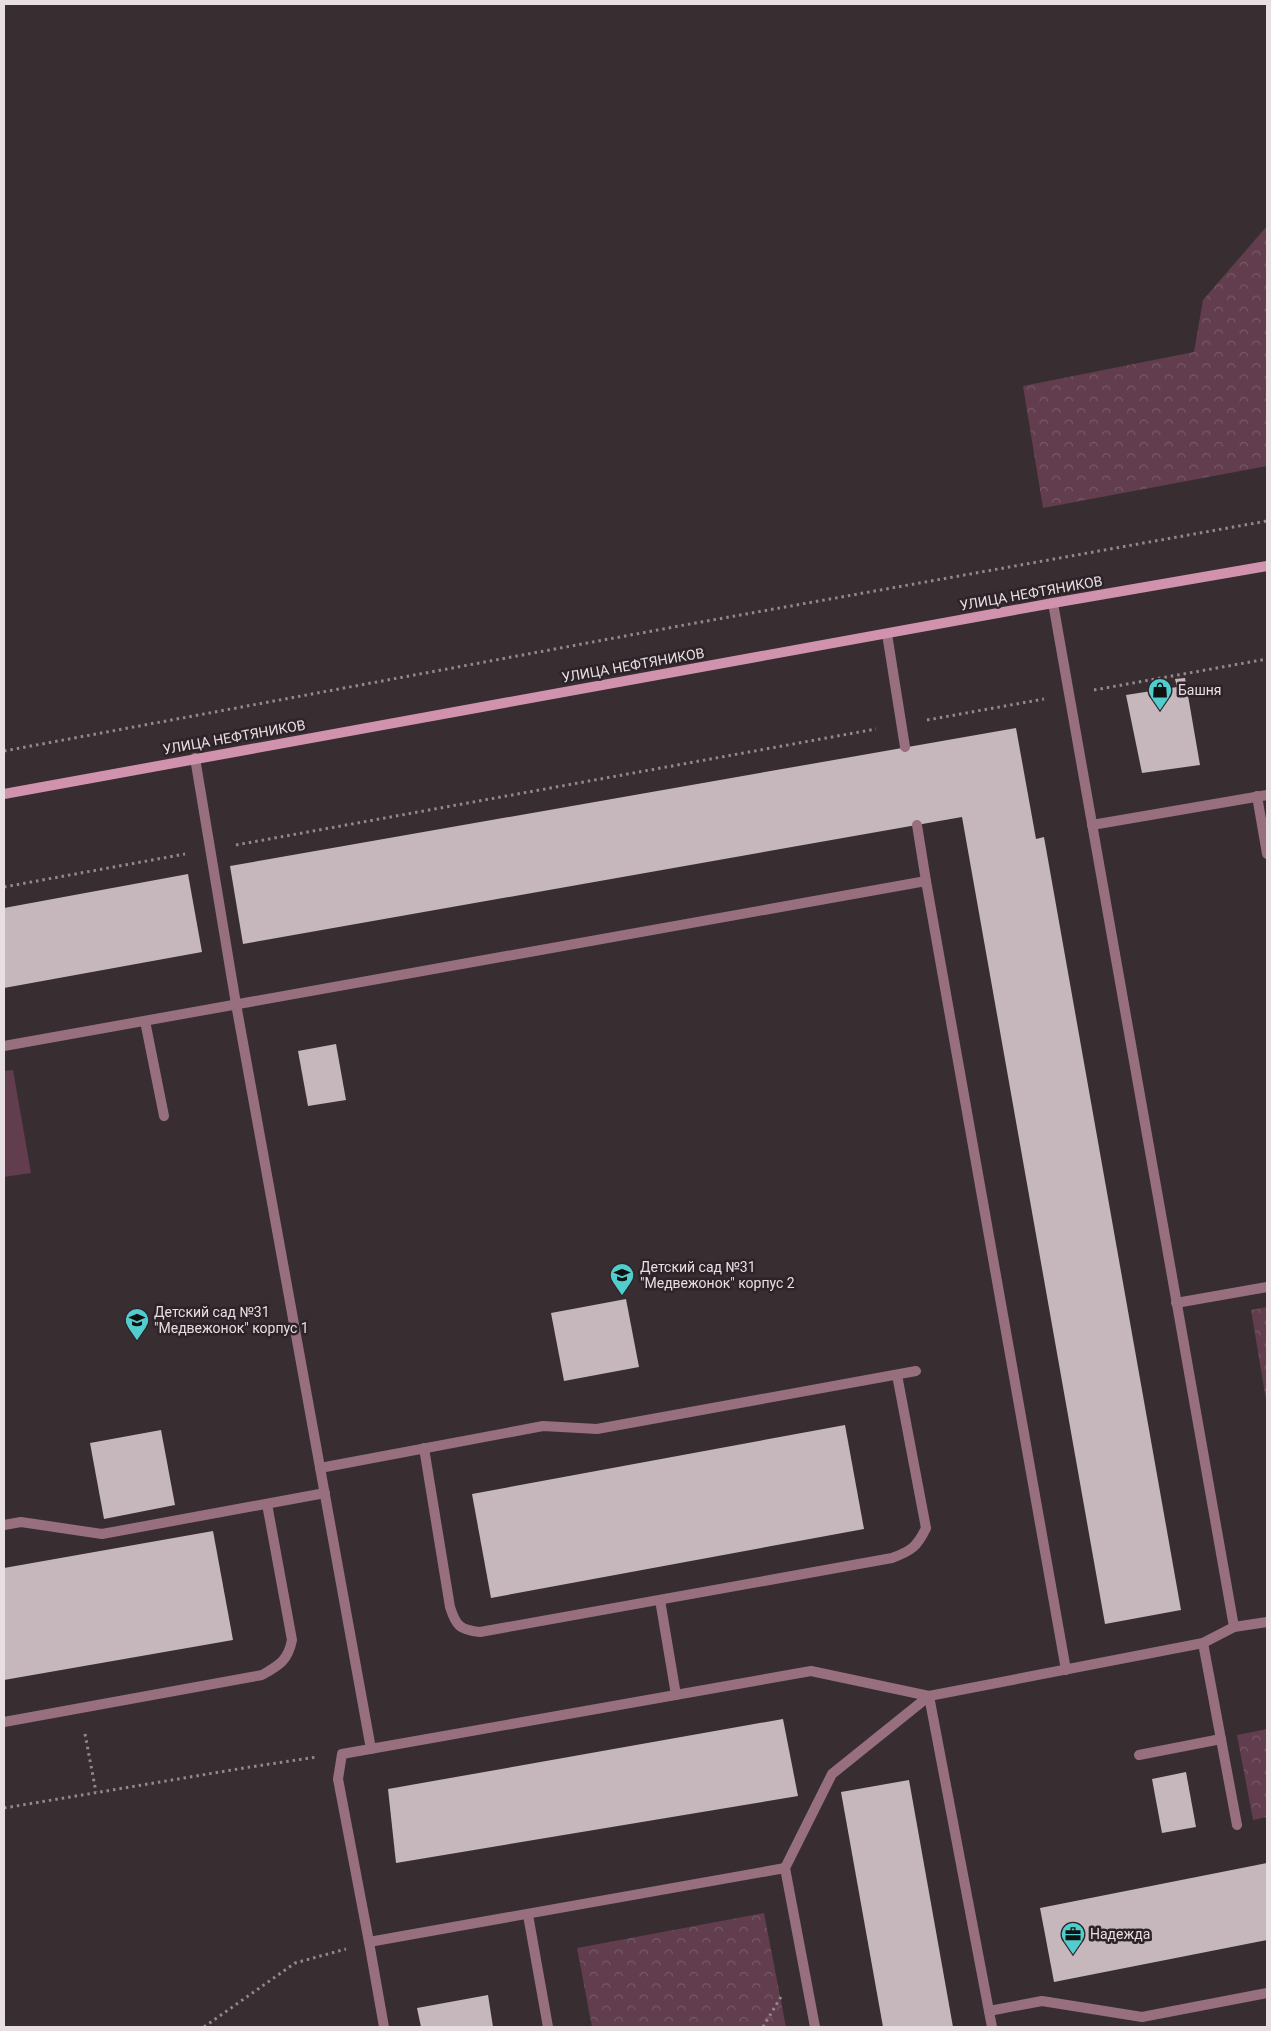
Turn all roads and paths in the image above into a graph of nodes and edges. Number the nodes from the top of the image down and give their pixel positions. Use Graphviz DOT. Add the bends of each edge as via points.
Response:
graph roads {
  1 [pos="1267,521"];
  2 [pos="1267,566"];
  3 [pos="1053,603"];
  4 [pos="887,634"];
  5 [pos="1267,659"];
  6 [pos="1069,694"];
  7 [pos="902,724"];
  8 [pos="906,748"];
  9 [pos="4,751"];
  10 [pos="195,758"];
  11 [pos="4,794"];
  12 [pos="1262,795"];
  13 [pos="917,825"];
  14 [pos="1092,825"];
  15 [pos="210,849"];
  16 [pos="1267,854"];
  17 [pos="926,881"];
  18 [pos="4,887"];
  19 [pos="236,1004"];
  20 [pos="145,1021"];
  21 [pos="4,1046"];
  22 [pos="164,1116"];
  23 [pos="1267,1287"];
  24 [pos="1176,1303"];
  25 [pos="916,1371"];
  26 [pos="897,1375"];
  27 [pos="424,1448"];
  28 [pos="320,1468"];
  29 [pos="325,1493"];
  30 [pos="267,1504"];
  31 [pos="4,1525"];
  32 [pos="660,1600"];
  33 [pos="1267,1622"];
  34 [pos="1234,1627"];
  35 [pos="1203,1643"];
  36 [pos="1066,1670"];
  37 [pos="676,1695"];
  38 [pos="929,1696"];
  39 [pos="81,1708"];
  40 [pos="4,1722"];
  41 [pos="1221,1739"];
  42 [pos="371,1749"];
  43 [pos="342,1754"];
  44 [pos="1139,1755"];
  45 [pos="96,1792"];
  46 [pos="4,1808"];
  47 [pos="1237,1825"];
  48 [pos="785,1868"];
  49 [pos="528,1915"];
  50 [pos="369,1942"];
  51 [pos="1267,1992"];
  52 [pos="989,2011"];
  53 [pos="204,2027"];
  54 [pos="384,2027"];
  55 [pos="548,2027"];
  56 [pos="815,2027"];
  57 [pos="992,2027"];
  1 -- 9 [label="path"];
  2 -- 3 [label="main road, УЛИЦА НЕФТЯНИКОВ"];
  3 -- 4 [label="main road, УЛИЦА НЕФТЯНИКОВ"];
  3 -- 6 [label="lane"];
  4 -- 7 [label="lane"];
  4 -- 10 [label="main road, УЛИЦА НЕФТЯНИКОВ"];
  5 -- 6 [label="path"];
  6 -- 7 [label="path"];
  6 -- 14 [label="lane"];
  7 -- 8 [label="lane"];
  7 -- 15 [label="path"];
  10 -- 11 [label="main road, УЛИЦА НЕФТЯНИКОВ"];
  10 -- 15 [label="lane"];
  12 -- 14 [label="lane"];
  12 -- 16 [label="lane"];
  13 -- 17 [label="lane"];
  14 -- 24 [label="lane"];
  15 -- 18 [label="path"];
  15 -- 19 [label="lane"];
  17 -- 19 [label="lane"];
  17 -- 36 [label="lane"];
  19 -- 20 [label="lane"];
  19 -- 28 [label="lane"];
  20 -- 21 [label="lane"];
  20 -- 22 [label="lane"];
  23 -- 24 [label="lane"];
  24 -- 34 [label="lane"];
  25 -- 26 [label="lane"];
  26 -- 27 [label="lane" via="597,1428 543,1426"];
  26 -- 32 [label="lane" via="926,1528 918,1543 906,1553 892,1558"];
  27 -- 28 [label="lane"];
  27 -- 32 [label="lane" via="450,1607 455,1622 466,1631 480,1632"];
  28 -- 29 [label="lane"];
  29 -- 30 [label="lane"];
  29 -- 42 [label="lane"];
  30 -- 31 [label="lane" via="102,1534 21,1522"];
  30 -- 39 [label="lane" via="292,1640 289,1653 278,1666 262,1675"];
  32 -- 37 [label="lane"];
  33 -- 34 [label="lane"];
  34 -- 35 [label="lane"];
  35 -- 36 [label="lane"];
  35 -- 41 [label="lane"];
  36 -- 38 [label="lane"];
  37 -- 38 [label="lane" via="811,1671"];
  37 -- 42 [label="lane"];
  38 -- 48 [label="lane" via="832,1774"];
  38 -- 52 [label="lane"];
  39 -- 40 [label="lane"];
  39 -- 45 [label="path"];
  41 -- 44 [label="lane"];
  41 -- 47 [label="lane"];
  42 -- 43 [label="lane"];
  43 -- 45 [label="path"];
  43 -- 50 [label="lane" via="338,1780"];
  45 -- 46 [label="path"];
  48 -- 49 [label="lane"];
  48 -- 56 [label="lane"];
  49 -- 50 [label="lane"];
  49 -- 55 [label="lane"];
  50 -- 53 [label="path" via="295,1962"];
  50 -- 54 [label="lane"];
  51 -- 52 [label="lane" via="1142,2017 1042,2001"];
  52 -- 57 [label="lane"];
}
